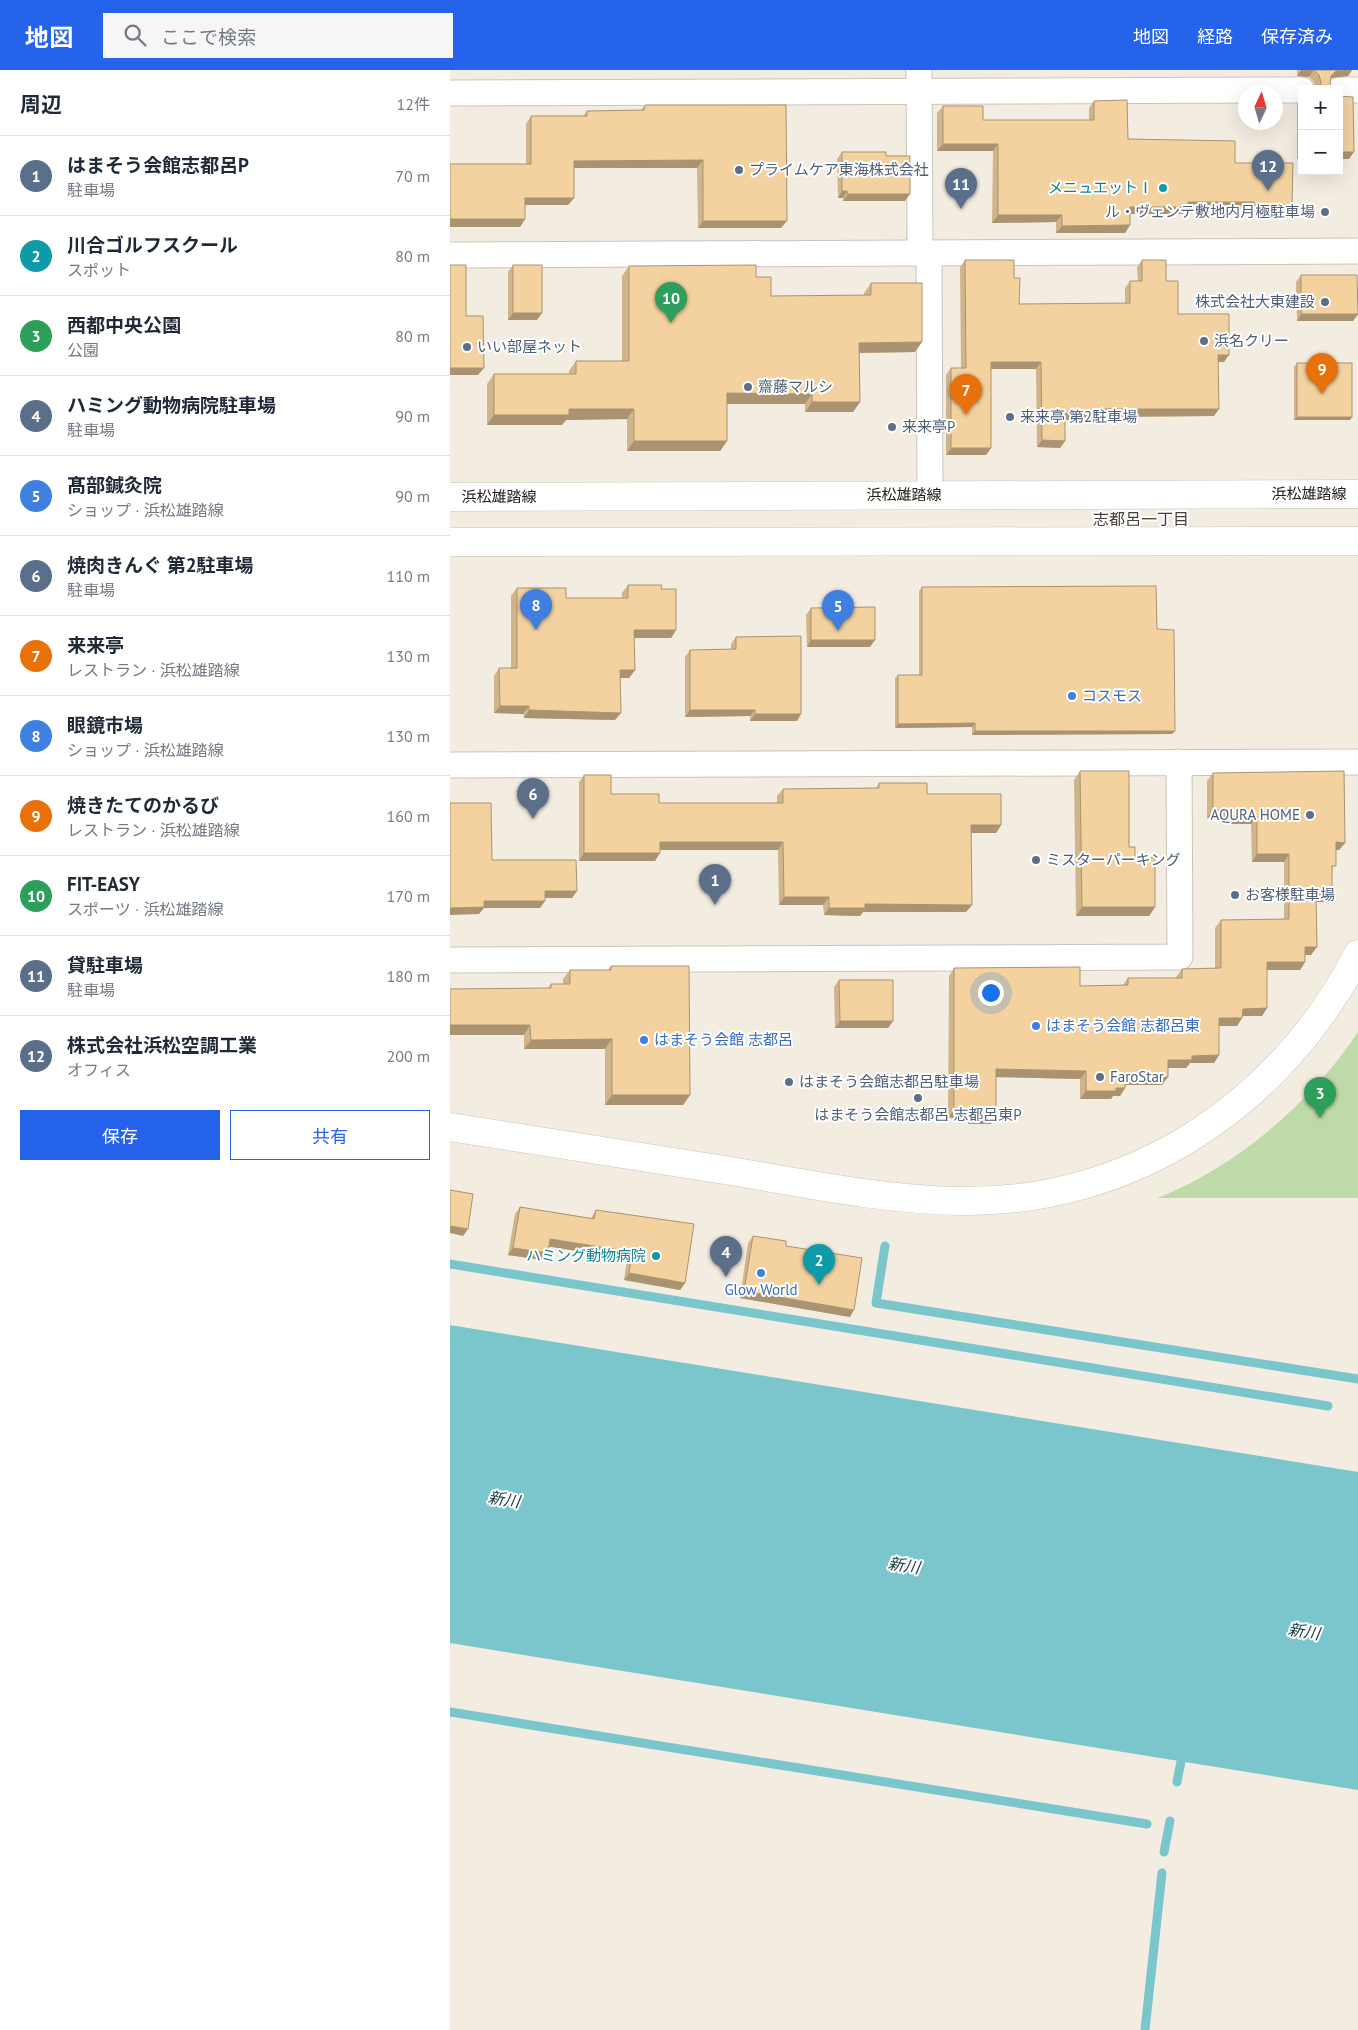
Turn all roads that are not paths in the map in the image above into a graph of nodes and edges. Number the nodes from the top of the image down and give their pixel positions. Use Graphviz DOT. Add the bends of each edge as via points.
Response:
graph roads {
  1 [pos="1075,80"];
  2 [pos="919,81"];
  3 [pos="1298,90"];
  4 [pos="1343,90"];
  5 [pos="1358,90"];
  6 [pos="450,93"];
  7 [pos="1358,251"];
  8 [pos="924,253"];
  9 [pos="450,255"];
  10 [pos="1358,494"];
  11 [pos="930,495"];
  12 [pos="450,497"];
  13 [pos="1358,541"];
  14 [pos="450,542"];
  15 [pos="1180,762"];
  16 [pos="1358,762"];
  17 [pos="450,765"];
  18 [pos="1358,954"];
  19 [pos="450,960"];
  20 [pos="450,1127"];
  1 -- 2 [label="street"];
  1 -- 3 [label="street"];
  2 -- 6 [label="street"];
  2 -- 8 [label="street"];
  4 -- 5 [label="street"];
  7 -- 8 [label="street"];
  8 -- 9 [label="street"];
  8 -- 11 [label="street"];
  10 -- 11 [label="main road, 浜松雄踏線"];
  11 -- 12 [label="main road, 浜松雄踏線"];
  13 -- 14 [label="main road"];
  15 -- 16 [label="street"];
  15 -- 17 [label="street"];
  15 -- 19 [label="street" via="1180,957"];
  18 -- 20 [label="main road" via="1324,1012 1301,1043 1248,1097 1218,1120 1160,1154 1116,1174 1043,1193 963,1201 913,1198"];
}
